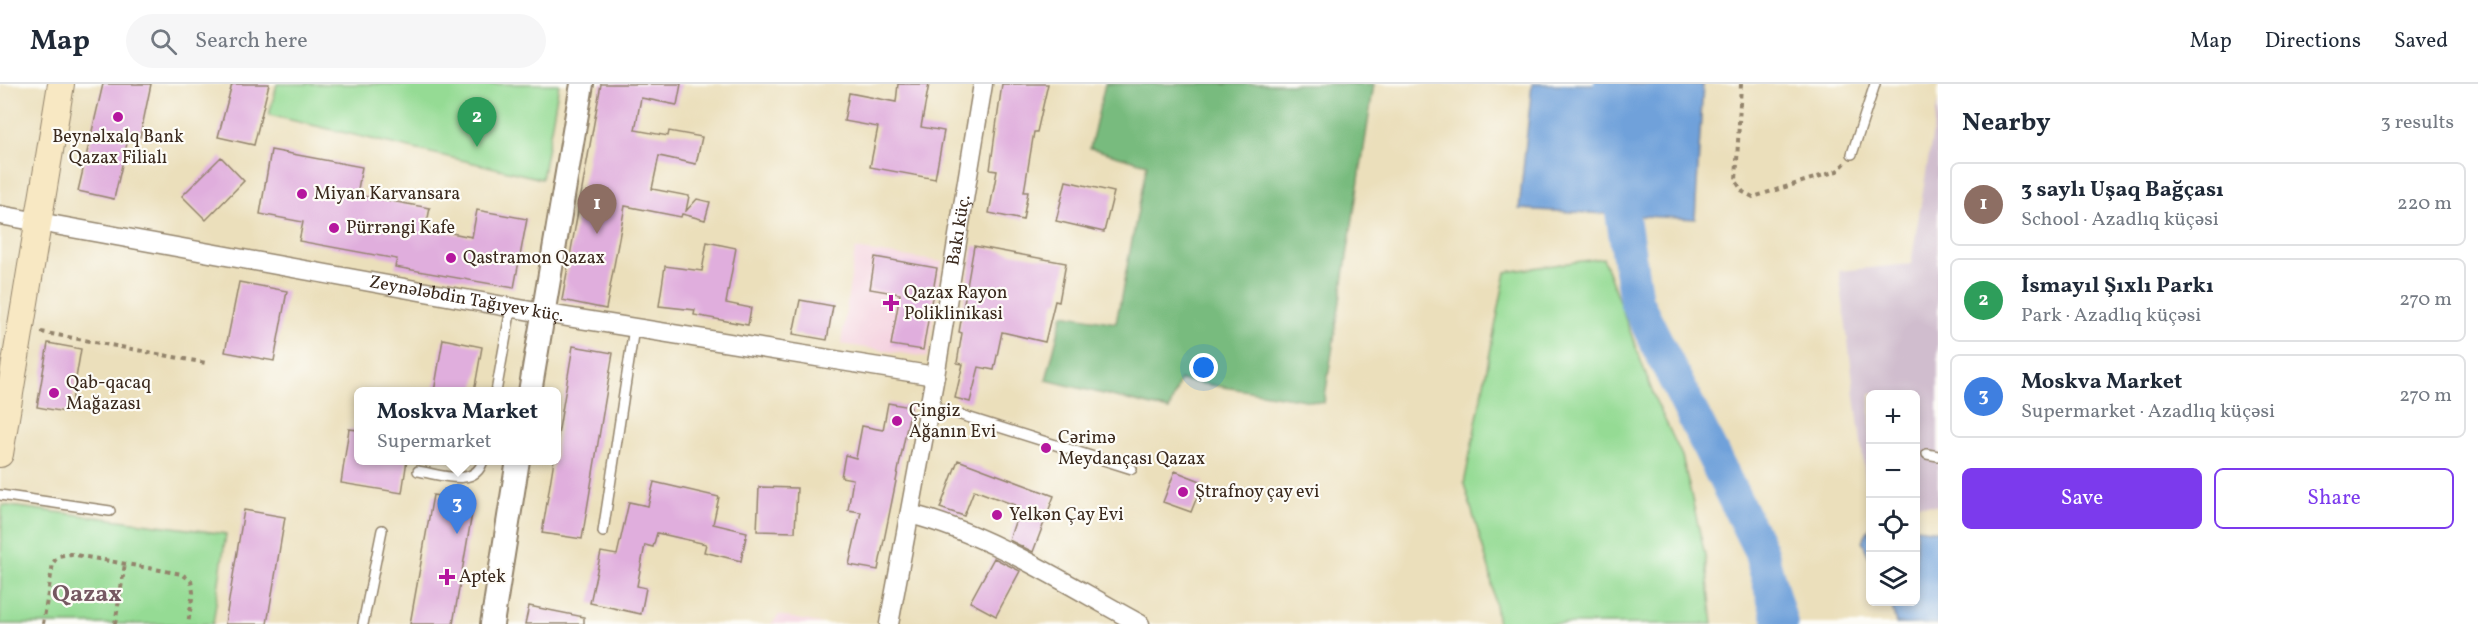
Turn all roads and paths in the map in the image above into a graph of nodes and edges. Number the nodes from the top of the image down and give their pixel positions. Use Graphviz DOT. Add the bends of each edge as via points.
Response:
graph roads {
  1 [pos="61,84"];
  2 [pos="582,84"];
  3 [pos="983,84"];
  4 [pos="1741,84"];
  5 [pos="1875,84"];
  6 [pos="1851,154"];
  7 [pos="0,215"];
  8 [pos="37,222"];
  9 [pos="511,308"];
  10 [pos="542,313"];
  11 [pos="20,328"];
  12 [pos="634,328"];
  13 [pos="206,363"];
  14 [pos="935,375"];
  15 [pos="497,387"];
  16 [pos="531,387"];
  17 [pos="929,405"];
  18 [pos="0,453"];
  19 [pos="1927,454"];
  20 [pos="1938,456"];
  21 [pos="480,465"];
  22 [pos="517,465"];
  23 [pos="1132,469"];
  24 [pos="418,471"];
  25 [pos="0,495"];
  26 [pos="110,511"];
  27 [pos="910,514"];
  28 [pos="382,530"];
  29 [pos="603,532"];
  30 [pos="125,564"];
  31 [pos="43,624"];
  32 [pos="115,624"];
  33 [pos="188,624"];
  34 [pos="363,624"];
  35 [pos="492,624"];
  36 [pos="889,624"];
  37 [pos="1140,624"];
  1 -- 8 [label="main road"];
  2 -- 10 [label="street"];
  3 -- 14 [label="street, Bakı küç."];
  4 -- 6 [label="path" via="1736,181 1743,192 1753,198 1837,171"];
  5 -- 6 [label="lane"];
  7 -- 8 [label="street, Zeynələbdin Tağıyev küç."];
  8 -- 9 [label="street, Zeynələbdin Tağıyev küç."];
  8 -- 11 [label="main road"];
  9 -- 10 [label="street, Zeynələbdin Tağıyev küç."];
  9 -- 15 [label="lane"];
  10 -- 12 [label="street, Zeynələbdin Tağıyev küç."];
  10 -- 16 [label="street"];
  11 -- 13 [label="path"];
  11 -- 18 [label="main road"];
  12 -- 14 [label="street, Zeynələbdin Tağıyev küç."];
  12 -- 29 [label="lane"];
  14 -- 17 [label="street, Bakı küç."];
  17 -- 23 [label="lane"];
  17 -- 27 [label="street, Bakı küç."];
  19 -- 20 [label="lane"];
  21 -- 24 [label="lane" via="476,474 466,478"];
  22 -- 35 [label="street"];
  25 -- 26 [label="lane"];
  27 -- 36 [label="street, Bakı küç."];
  27 -- 37 [label="street" via="945,523 990,543"];
  28 -- 34 [label="lane"];
  30 -- 31 [label="path" via="70,554 58,556 53,563"];
  30 -- 32 [label="path"];
  30 -- 33 [label="path" via="182,574 191,581"];
}
